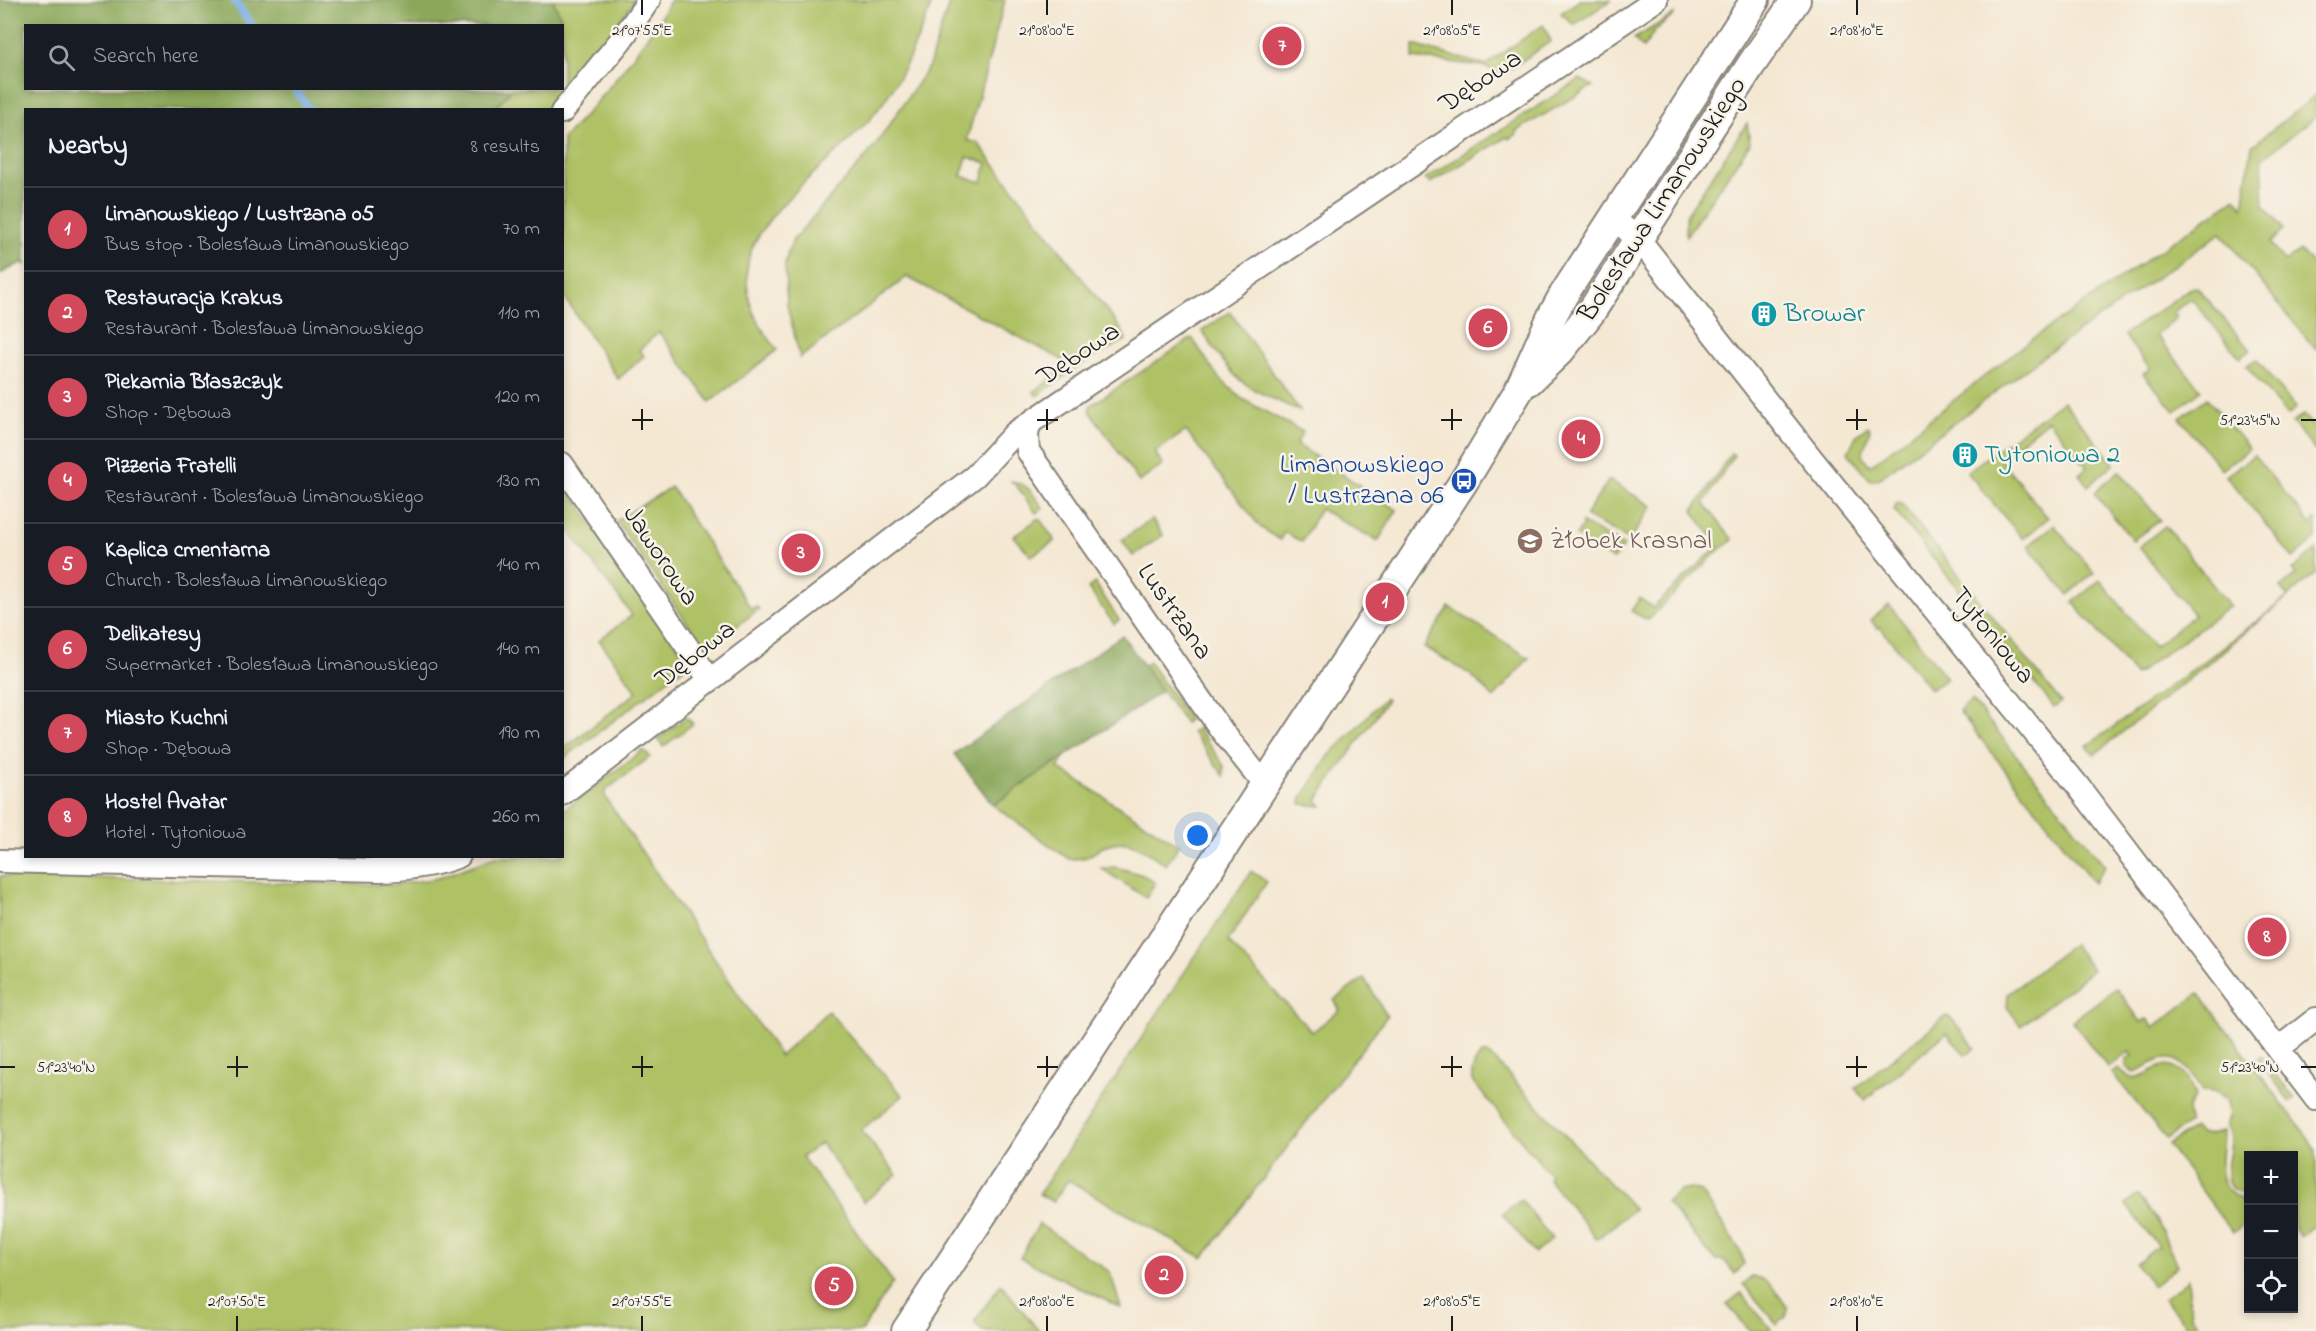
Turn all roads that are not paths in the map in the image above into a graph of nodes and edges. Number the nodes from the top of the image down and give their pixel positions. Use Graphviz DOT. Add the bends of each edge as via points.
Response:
graph roads {
  1 [pos="649,0"];
  2 [pos="1656,0"];
  3 [pos="1755,0"];
  4 [pos="1796,0"];
  5 [pos="1780,13"];
  6 [pos="564,110"];
  7 [pos="1613,219"];
  8 [pos="1638,238"];
  9 [pos="1519,390"];
  10 [pos="1029,424"];
  11 [pos="564,467"];
  12 [pos="1040,469"];
  13 [pos="975,476"];
  14 [pos="710,680"];
  15 [pos="1265,785"];
  16 [pos="564,792"];
  17 [pos="452,858"];
  18 [pos="0,861"];
  19 [pos="2316,1020"];
  20 [pos="2279,1048"];
  21 [pos="2316,1099"];
  22 [pos="906,1331"];
  1 -- 6 [label="street"];
  2 -- 10 [label="street, Dębowa"];
  3 -- 7 [label="street, Bolesława Limanowskiego"];
  4 -- 5 [label="street, Bolesława Limanowskiego"];
  5 -- 8 [label="street, Bolesława Limanowskiego"];
  7 -- 8 [label="street, Tytoniowa"];
  7 -- 9 [label="street, Bolesława Limanowskiego" via="1552,316"];
  8 -- 9 [label="street, Bolesława Limanowskiego" via="1579,329"];
  8 -- 20 [label="street, Tytoniowa" via="2078,786"];
  9 -- 15 [label="street, Bolesława Limanowskiego"];
  10 -- 12 [label="street, Lustrzana" via="1028,451"];
  10 -- 13 [label="street, Dębowa" via="1015,433"];
  11 -- 14 [label="street, Jaworowa"];
  12 -- 13 [label="street" via="1027,463 1006,463"];
  12 -- 15 [label="street, Lustrzana" via="1222,731"];
  13 -- 14 [label="street, Dębowa"];
  14 -- 16 [label="street, Dębowa"];
  15 -- 22 [label="street, Bolesława Limanowskiego"];
  17 -- 18 [label="street" via="423,866 380,870"];
  19 -- 20 [label="street"];
  20 -- 21 [label="street, Tytoniowa"];
}
